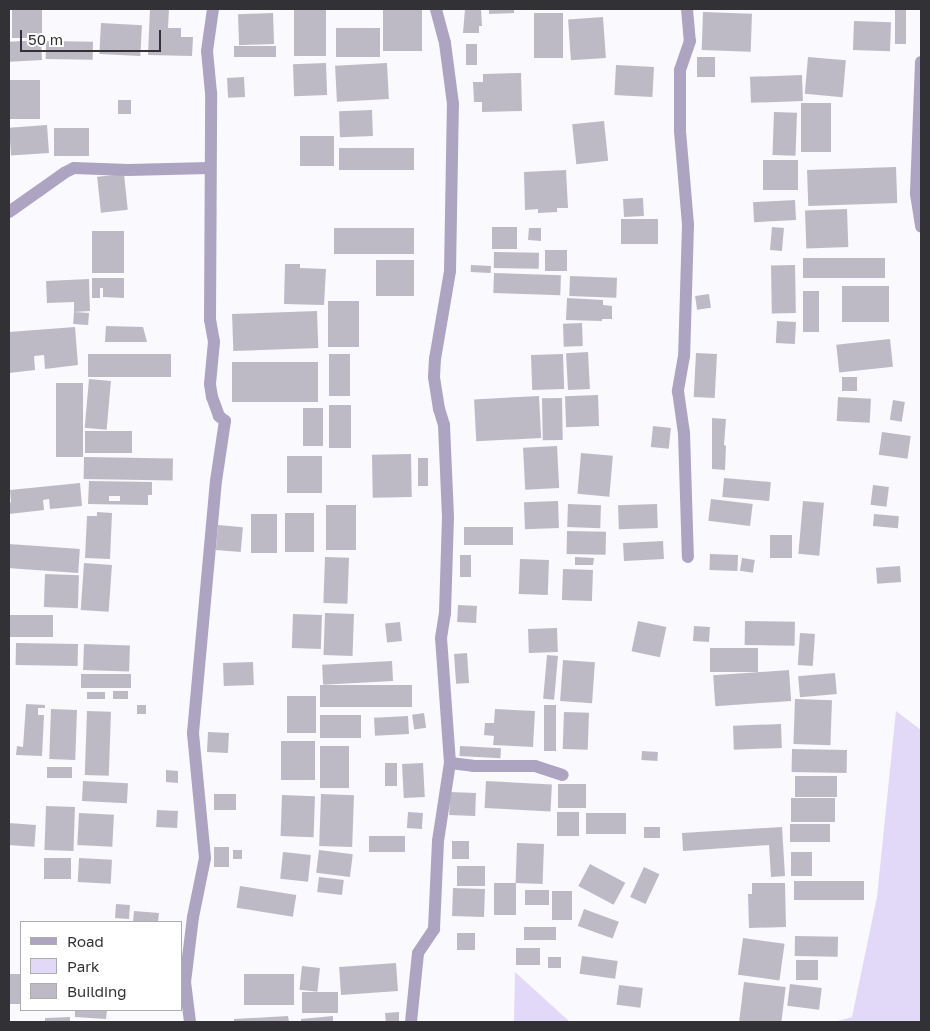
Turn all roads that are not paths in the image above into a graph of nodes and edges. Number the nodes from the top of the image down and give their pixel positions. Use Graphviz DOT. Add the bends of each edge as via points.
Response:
graph roads {
  1 [pos="213,9"];
  2 [pos="436,9"];
  3 [pos="687,9"];
  4 [pos="921,62"];
  5 [pos="209,168"];
  6 [pos="9,212"];
  7 [pos="921,227"];
  8 [pos="688,557"];
  9 [pos="450,763"];
  10 [pos="562,775"];
  11 [pos="190,1022"];
  12 [pos="411,1022"];
  1 -- 5 [label="street" via="207,51 211,93"];
  2 -- 9 [label="street" via="445,43 453,104 450,271 434,377 444,425 448,508 445,613 441,638"];
  3 -- 8 [label="street" via="690,41 680,70 680,131 688,224 684,356 678,391 684,433"];
  4 -- 7 [label="street" via="916,194"];
  5 -- 6 [label="street" via="74,168"];
  5 -- 11 [label="street" via="210,320 214,342 210,384 212,397 225,421 216,481 193,733 205,858 185,982"];
  9 -- 10 [label="street" via="535,766"];
  9 -- 12 [label="street" via="438,841 434,929 418,954"];
}
